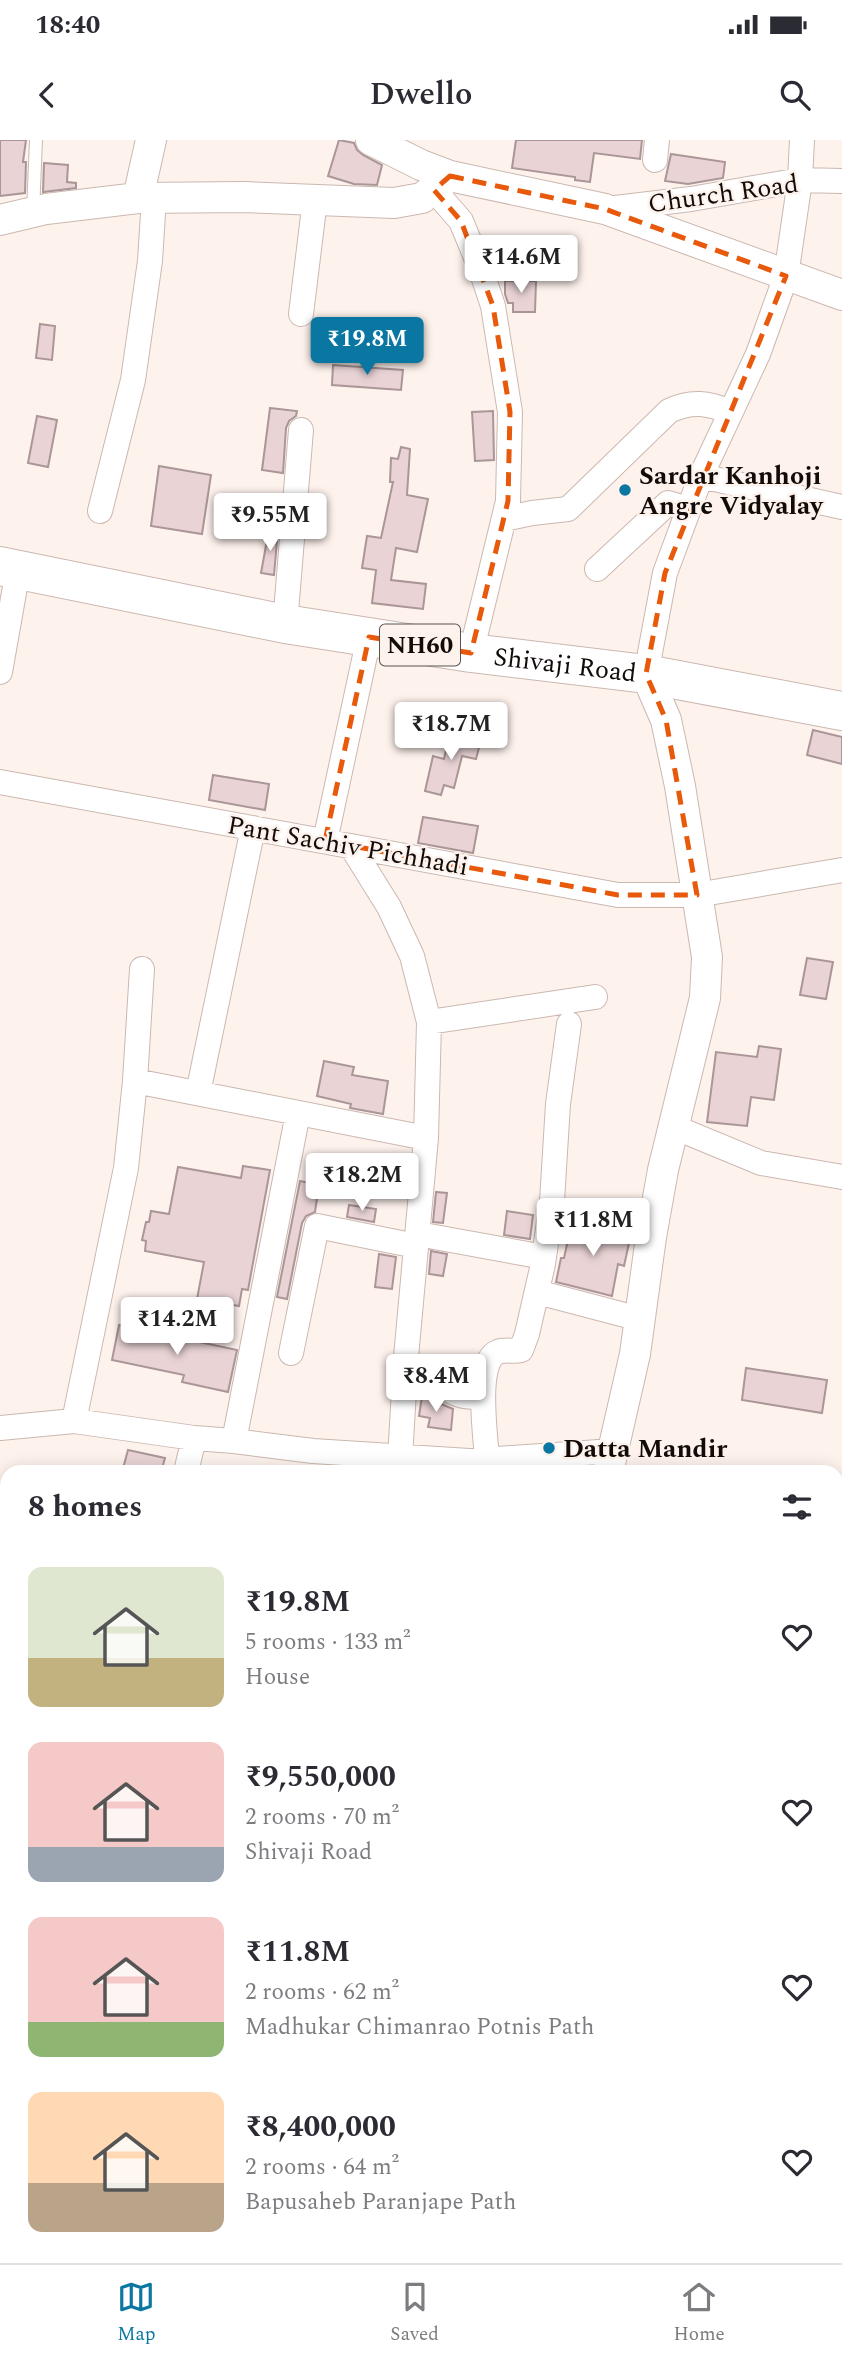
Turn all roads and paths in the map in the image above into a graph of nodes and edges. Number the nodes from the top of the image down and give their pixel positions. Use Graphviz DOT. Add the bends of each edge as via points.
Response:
graph roads {
  1 [pos="36,140"];
  2 [pos="151,140"];
  3 [pos="371,140"];
  4 [pos="802,140"];
  5 [pos="429,168"];
  6 [pos="800,180"];
  7 [pos="842,181"];
  8 [pos="146,198"];
  9 [pos="315,200"];
  10 [pos="605,209"];
  11 [pos="33,213"];
  12 [pos="0,220"];
  13 [pos="786,276"];
  14 [pos="842,295"];
  15 [pos="301,314"];
  16 [pos="731,412"];
  17 [pos="301,430"];
  18 [pos="701,476"];
  19 [pos="842,507"];
  20 [pos="689,509"];
  21 [pos="100,511"];
  22 [pos="504,519"];
  23 [pos="9,568"];
  24 [pos="597,569"];
  25 [pos="285,624"];
  26 [pos="369,637"];
  27 [pos="471,653"];
  28 [pos="0,672"];
  29 [pos="646,674"];
  30 [pos="842,711"];
  31 [pos="0,782"];
  32 [pos="253,828"];
  33 [pos="325,841"];
  34 [pos="351,846"];
  35 [pos="842,870"];
  36 [pos="697,895"];
  37 [pos="142,969"];
  38 [pos="595,997"];
  39 [pos="429,1021"];
  40 [pos="569,1024"];
  41 [pos="135,1081"];
  42 [pos="198,1093"];
  43 [pos="298,1113"];
  44 [pos="674,1128"];
  45 [pos="426,1138"];
  46 [pos="842,1177"];
  47 [pos="417,1240"];
  48 [pos="533,1255"];
  49 [pos="537,1292"];
  50 [pos="640,1319"];
  51 [pos="291,1353"];
  52 [pos="405,1377"];
  53 [pos="482,1395"];
  54 [pos="74,1421"];
  55 [pos="0,1428"];
  56 [pos="194,1438"];
  57 [pos="234,1441"];
  58 [pos="485,1464"];
  59 [pos="188,1465"];
  60 [pos="398,1465"];
  61 [pos="611,1465"];
  1 -- 11 [label="lane"];
  2 -- 8 [label="street"];
  3 -- 5 [label="street"];
  4 -- 6 [label="street"];
  5 -- 9 [label="street" via="422,198 394,203"];
  5 -- 10 [label="street"];
  5 -- 22 [label="street" via="461,221 493,306 510,412"];
  6 -- 7 [label="street, Church Road"];
  6 -- 10 [label="street, Church Road"];
  6 -- 13 [label="street"];
  8 -- 9 [label="street"];
  8 -- 11 [label="street"];
  8 -- 21 [label="street" via="150,261 133,380"];
  9 -- 15 [label="street"];
  10 -- 13 [label="street"];
  11 -- 12 [label="street"];
  13 -- 14 [label="street"];
  13 -- 16 [label="street"];
  16 -- 18 [label="street"];
  16 -- 22 [label="street" via="702,402 669,411 568,509"];
  17 -- 25 [label="street"];
  18 -- 19 [label="street"];
  18 -- 20 [label="street"];
  20 -- 24 [label="street" via="668,503"];
  20 -- 29 [label="street" via="665,573"];
  22 -- 27 [label="street"];
  23 -- 25 [label="highway, Shivaji Road / NH60"];
  23 -- 28 [label="street"];
  25 -- 26 [label="highway, Shivaji Road / NH60"];
  26 -- 27 [label="highway, Shivaji Road / NH60"];
  26 -- 33 [label="street"];
  27 -- 29 [label="highway, Shivaji Road / NH60"];
  29 -- 30 [label="highway, Shivaji Road / NH60"];
  29 -- 36 [label="street" via="666,720"];
  31 -- 32 [label="street, Pant Sachiv Pichhadi"];
  32 -- 33 [label="street, Pant Sachiv Pichhadi"];
  32 -- 42 [label="street"];
  33 -- 34 [label="street, Pant Sachiv Pichhadi"];
  34 -- 36 [label="street, Pant Sachiv Pichhadi" via="618,895"];
  34 -- 39 [label="street" via="389,907 412,956"];
  35 -- 36 [label="street, Pant Sachiv Pichhadi"];
  36 -- 44 [label="street" via="707,957 705,998"];
  37 -- 41 [label="street"];
  38 -- 39 [label="street"];
  39 -- 45 [label="street"];
  40 -- 49 [label="street" via="552,1202"];
  41 -- 42 [label="street"];
  41 -- 54 [label="street" via="126,1168"];
  42 -- 43 [label="street"];
  43 -- 45 [label="street"];
  43 -- 57 [label="street"];
  44 -- 46 [label="street" via="761,1163"];
  44 -- 50 [label="street"];
  45 -- 47 [label="street"];
  47 -- 48 [label="street"];
  47 -- 51 [label="street" via="317,1226"];
  47 -- 52 [label="street"];
  49 -- 50 [label="street"];
  49 -- 53 [label="street" via="521,1350 497,1352 491,1357"];
  50 -- 61 [label="street"];
  52 -- 53 [label="street" via="458,1396"];
  52 -- 60 [label="street"];
  53 -- 58 [label="street"];
  54 -- 55 [label="street"];
  54 -- 56 [label="street"];
  56 -- 57 [label="street"];
  56 -- 59 [label="street"];
  57 -- 60 [label="street"];
  58 -- 60 [label="street"];
  58 -- 61 [label="street"];
}
